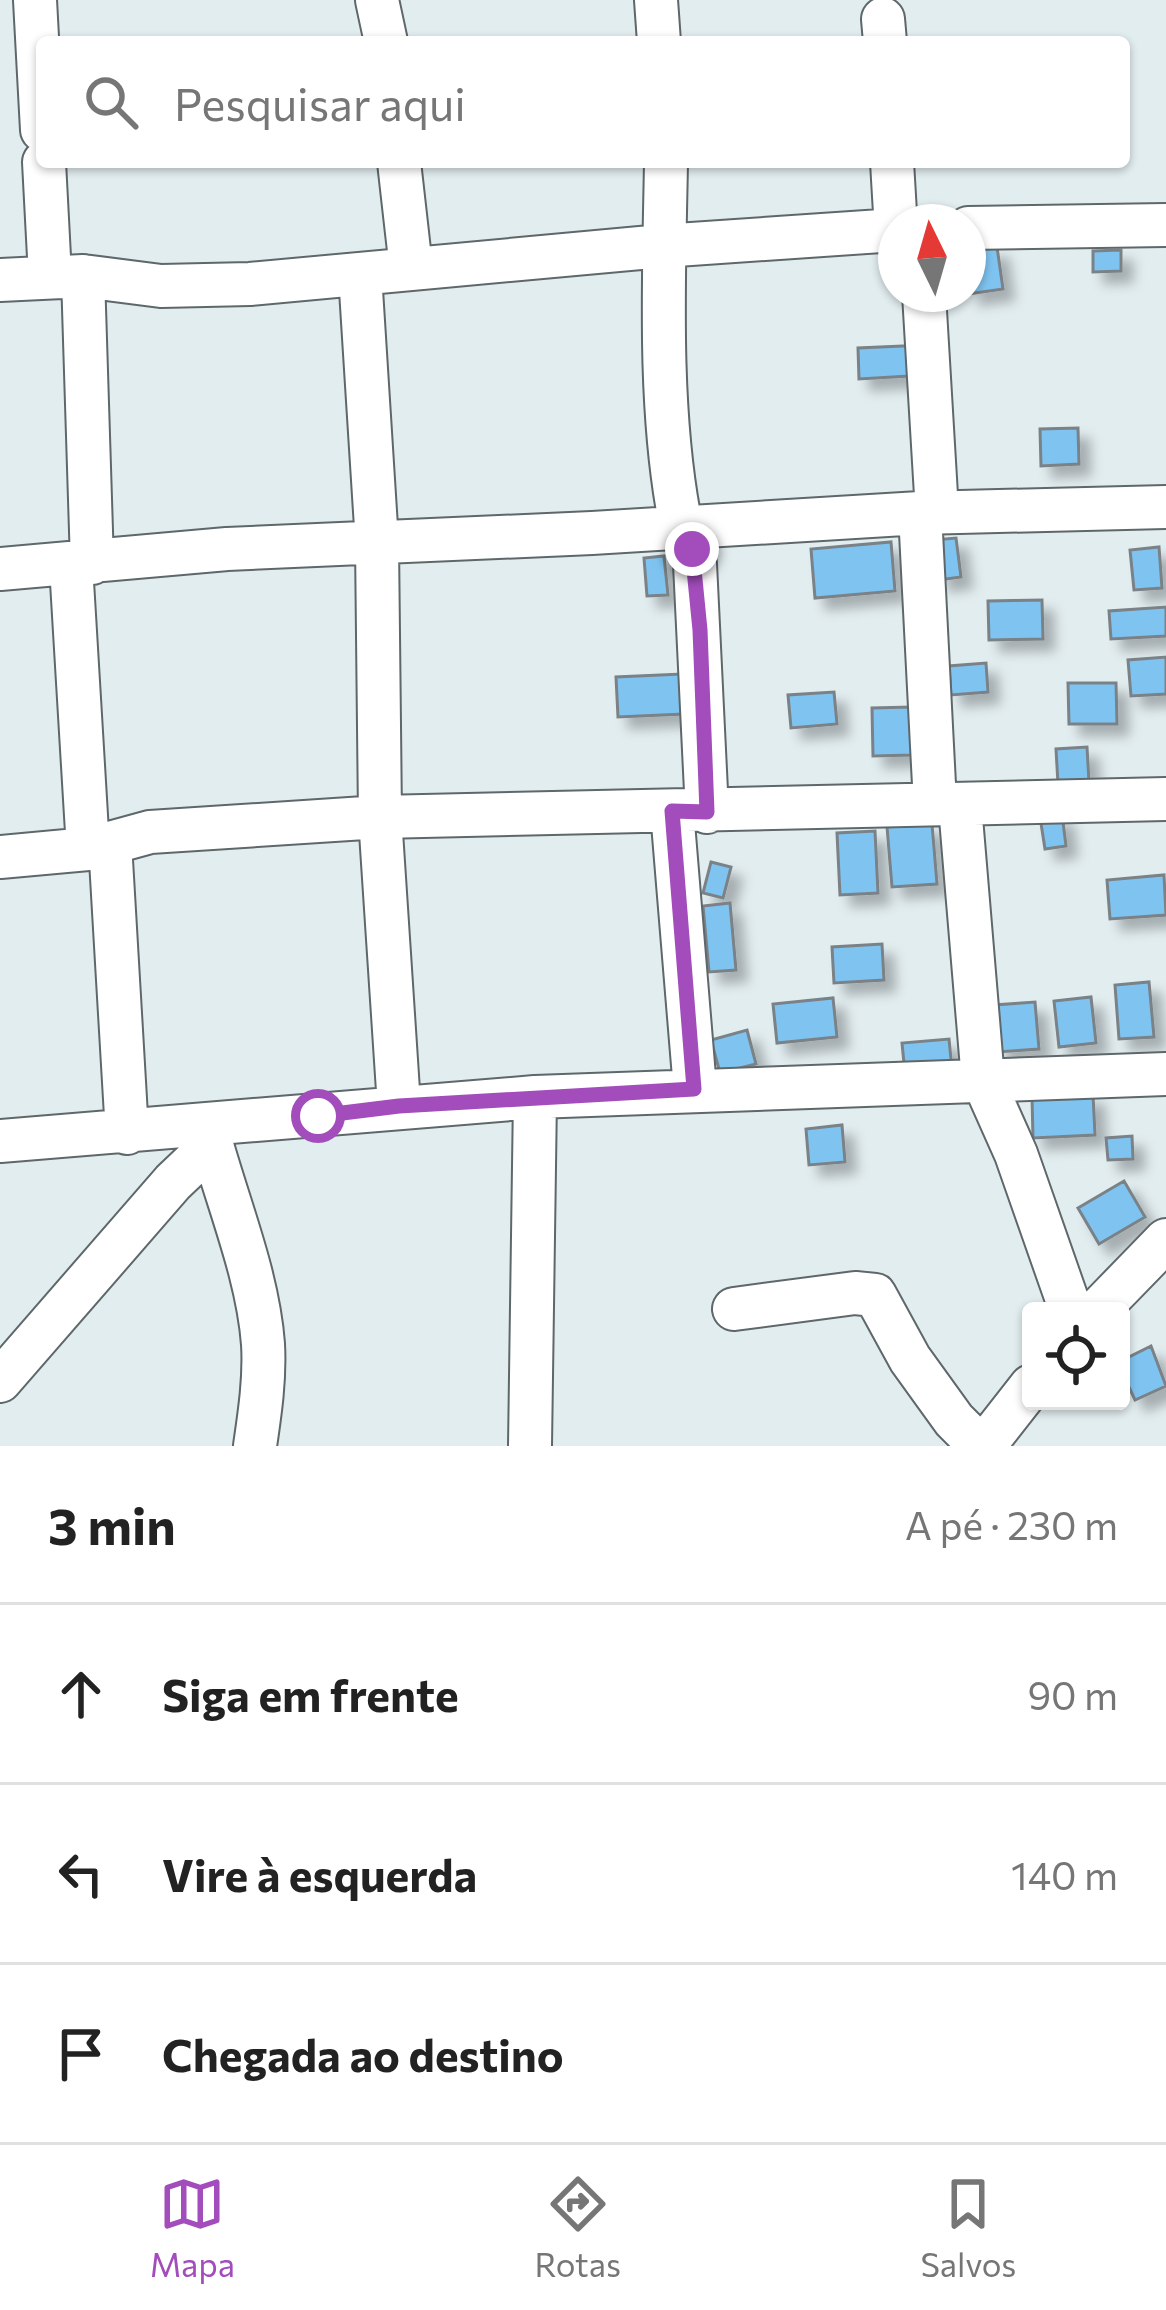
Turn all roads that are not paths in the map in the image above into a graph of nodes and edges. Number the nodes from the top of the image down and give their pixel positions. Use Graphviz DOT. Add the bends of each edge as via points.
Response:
graph roads {
  1 [pos="35,0"];
  2 [pos="377,0"];
  3 [pos="656,0"];
  4 [pos="37,36"];
  5 [pos="385,36"];
  6 [pos="659,36"];
  7 [pos="45,168"];
  8 [pos="400,168"];
  9 [pos="666,168"];
  10 [pos="892,168"];
  11 [pos="894,204"];
  12 [pos="1166,225"];
  13 [pos="986,228"];
  14 [pos="878,231"];
  15 [pos="662,246"];
  16 [pos="411,268"];
  17 [pos="360,274"];
  18 [pos="66,276"];
  19 [pos="0,280"];
  20 [pos="924,312"];
  21 [pos="1166,507"];
  22 [pos="929,512"];
  23 [pos="680,526"];
  24 [pos="377,544"];
  25 [pos="81,564"];
  26 [pos="0,568"];
  27 [pos="1166,799"];
  28 [pos="947,804"];
  29 [pos="690,812"];
  30 [pos="380,817"];
  31 [pos="99,846"];
  32 [pos="0,856"];
  33 [pos="1166,1074"];
  34 [pos="983,1081"];
  35 [pos="694,1089"];
  36 [pos="535,1097"];
  37 [pos="399,1106"];
  38 [pos="127,1133"];
  39 [pos="212,1135"];
  40 [pos="0,1141"];
  41 [pos="1166,1240"];
  42 [pos="1068,1302"];
  43 [pos="1106,1302"];
  44 [pos="734,1309"];
  45 [pos="0,1381"];
  46 [pos="1022,1398"];
  47 [pos="255,1446"];
  48 [pos="530,1446"];
  49 [pos="982,1446"];
  1 -- 4 [label="street"];
  2 -- 5 [label="street"];
  3 -- 6 [label="street"];
  7 -- 18 [label="street"];
  8 -- 16 [label="street"];
  9 -- 15 [label="street"];
  10 -- 11 [label="street"];
  12 -- 13 [label="street"];
  14 -- 15 [label="street"];
  15 -- 16 [label="street"];
  15 -- 23 [label="street"];
  16 -- 17 [label="street"];
  17 -- 18 [label="street" via="160,286"];
  17 -- 24 [label="street"];
  18 -- 19 [label="street"];
  18 -- 25 [label="street"];
  20 -- 22 [label="street"];
  21 -- 22 [label="street"];
  22 -- 23 [label="street"];
  22 -- 28 [label="street"];
  23 -- 24 [label="street"];
  23 -- 29 [label="street" via="694,564"];
  24 -- 25 [label="street"];
  24 -- 30 [label="street"];
  25 -- 26 [label="street"];
  25 -- 31 [label="street"];
  27 -- 28 [label="street"];
  28 -- 29 [label="street"];
  28 -- 34 [label="street"];
  29 -- 30 [label="street"];
  29 -- 35 [label="street"];
  30 -- 31 [label="street" via="150,832"];
  30 -- 37 [label="street"];
  31 -- 32 [label="street"];
  31 -- 38 [label="street"];
  33 -- 34 [label="street"];
  34 -- 35 [label="street"];
  34 -- 42 [label="street"];
  35 -- 36 [label="street"];
  36 -- 37 [label="street"];
  36 -- 48 [label="street"];
  37 -- 39 [label="street"];
  38 -- 39 [label="street"];
  38 -- 40 [label="street"];
  39 -- 45 [label="street"];
  39 -- 47 [label="street" via="263,1340"];
  41 -- 43 [label="street"];
  44 -- 49 [label="street" via="875,1295 910,1359"];
  46 -- 49 [label="street"];
}
